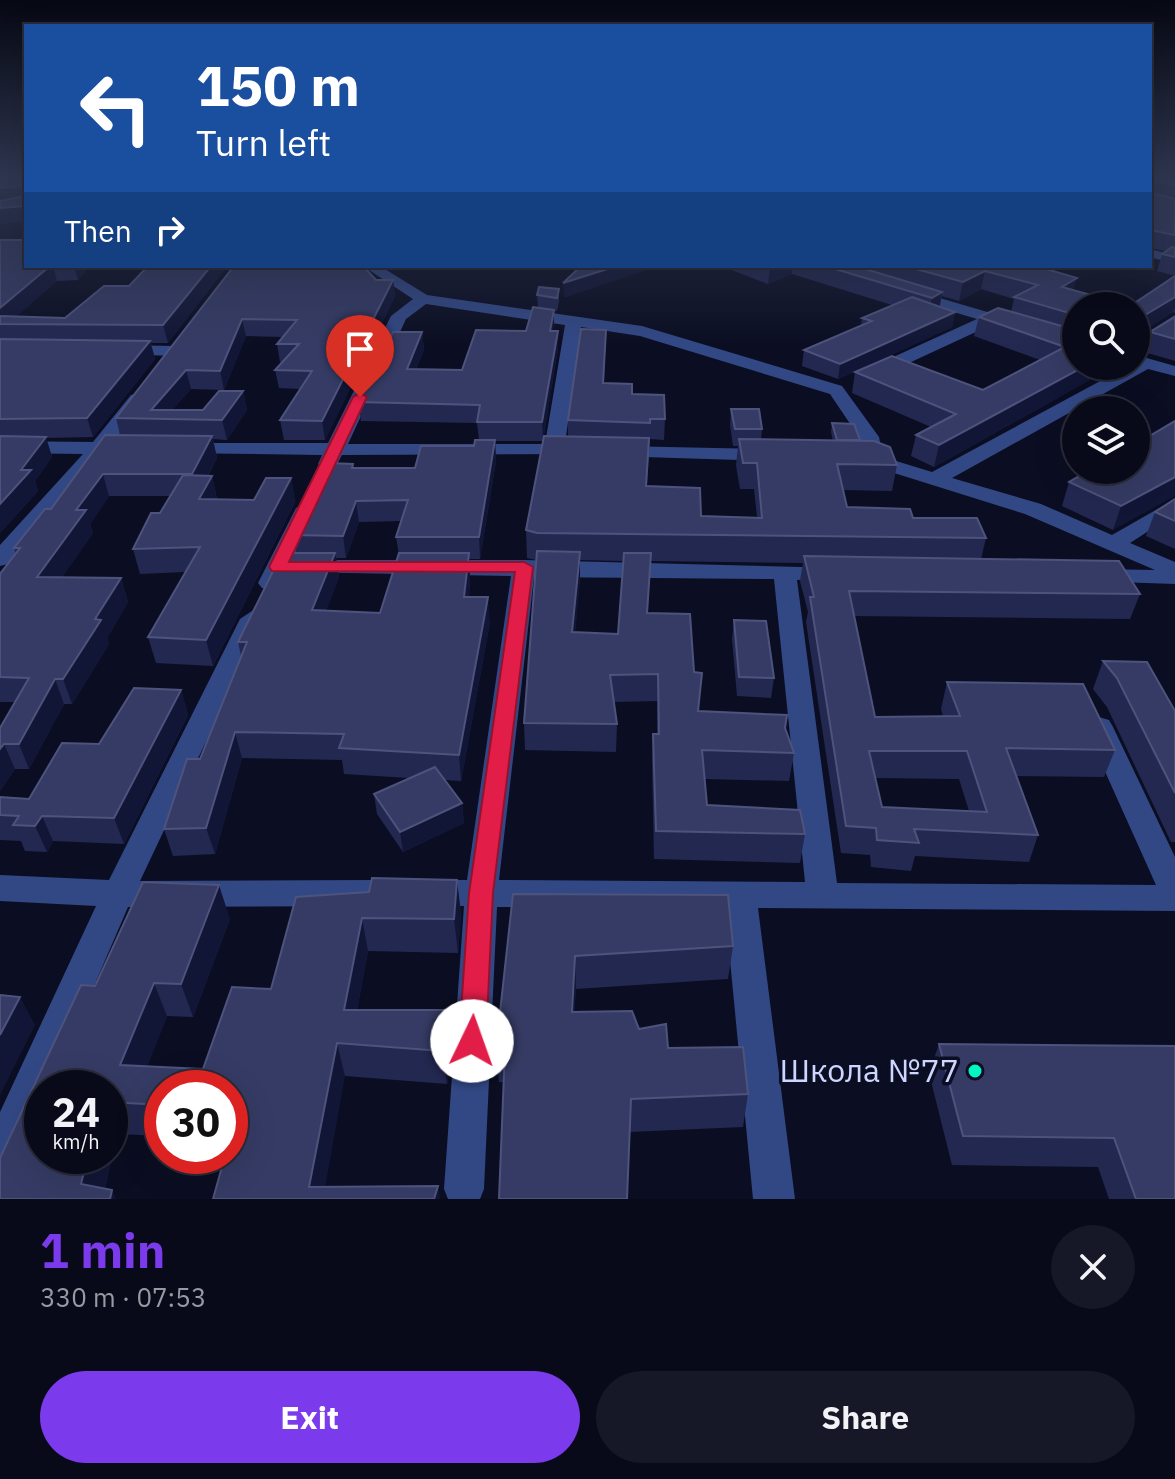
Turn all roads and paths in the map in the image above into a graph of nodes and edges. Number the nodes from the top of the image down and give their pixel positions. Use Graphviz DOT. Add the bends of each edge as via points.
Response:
graph roads {
  1 [pos="1152,254"];
  2 [pos="1175,260"];
  3 [pos="373,268"];
  4 [pos="888,287"];
  5 [pos="423,299"];
  6 [pos="992,318"];
  7 [pos="574,320"];
  8 [pos="1175,320"];
  9 [pos="1062,339"];
  10 [pos="1150,346"];
  11 [pos="95,350"];
  12 [pos="1150,361"];
  13 [pos="1175,371"];
  14 [pos="1100,380"];
  15 [pos="850,383"];
  16 [pos="0,447"];
  17 [pos="99,448"];
  18 [pos="131,448"];
  19 [pos="162,449"];
  20 [pos="554,450"];
  21 [pos="334,451"];
  22 [pos="793,456"];
  23 [pos="841,457"];
  24 [pos="873,458"];
  25 [pos="932,480"];
  26 [pos="1175,505"];
  27 [pos="1116,542"];
  28 [pos="0,559"];
  29 [pos="278,567"];
  30 [pos="524,567"];
  31 [pos="1175,570"];
  32 [pos="785,573"];
  33 [pos="862,574"];
  34 [pos="1080,576"];
  35 [pos="1175,577"];
  36 [pos="1090,708"];
  37 [pos="0,888"];
  38 [pos="1175,891"];
  39 [pos="481,893"];
  40 [pos="118,894"];
  41 [pos="740,895"];
  42 [pos="823,896"];
  43 [pos="1175,898"];
  44 [pos="0,1156"];
  45 [pos="464,1189"];
  46 [pos="774,1199"];
  1 -- 2 [label="street"];
  3 -- 5 [label="street"];
  4 -- 6 [label="street"];
  5 -- 7 [label="street"];
  5 -- 21 [label="street" via="399,316"];
  6 -- 9 [label="street"];
  6 -- 15 [label="street"];
  7 -- 15 [label="street"];
  7 -- 20 [label="street"];
  8 -- 10 [label="street"];
  11 -- 17 [label="street" via="180,345"];
  12 -- 13 [label="street"];
  14 -- 25 [label="street"];
  15 -- 24 [label="street"];
  16 -- 17 [label="street"];
  17 -- 18 [label="street"];
  17 -- 28 [label="street"];
  19 -- 21 [label="street"];
  20 -- 21 [label="street"];
  20 -- 22 [label="street"];
  21 -- 29 [label="street"];
  23 -- 24 [label="street"];
  24 -- 25 [label="street"];
  25 -- 27 [label="street" via="1033,509"];
  26 -- 27 [label="street"];
  27 -- 31 [label="street"];
  29 -- 30 [label="street"];
  29 -- 40 [label="street"];
  30 -- 32 [label="street"];
  30 -- 39 [label="street"];
  32 -- 33 [label="street"];
  32 -- 42 [label="street"];
  34 -- 35 [label="street"];
  36 -- 38 [label="street"];
  37 -- 40 [label="street"];
  39 -- 40 [label="street"];
  39 -- 41 [label="street"];
  39 -- 45 [label="street"];
  40 -- 44 [label="street"];
  41 -- 42 [label="street"];
  41 -- 46 [label="street"];
  42 -- 43 [label="street"];
}
